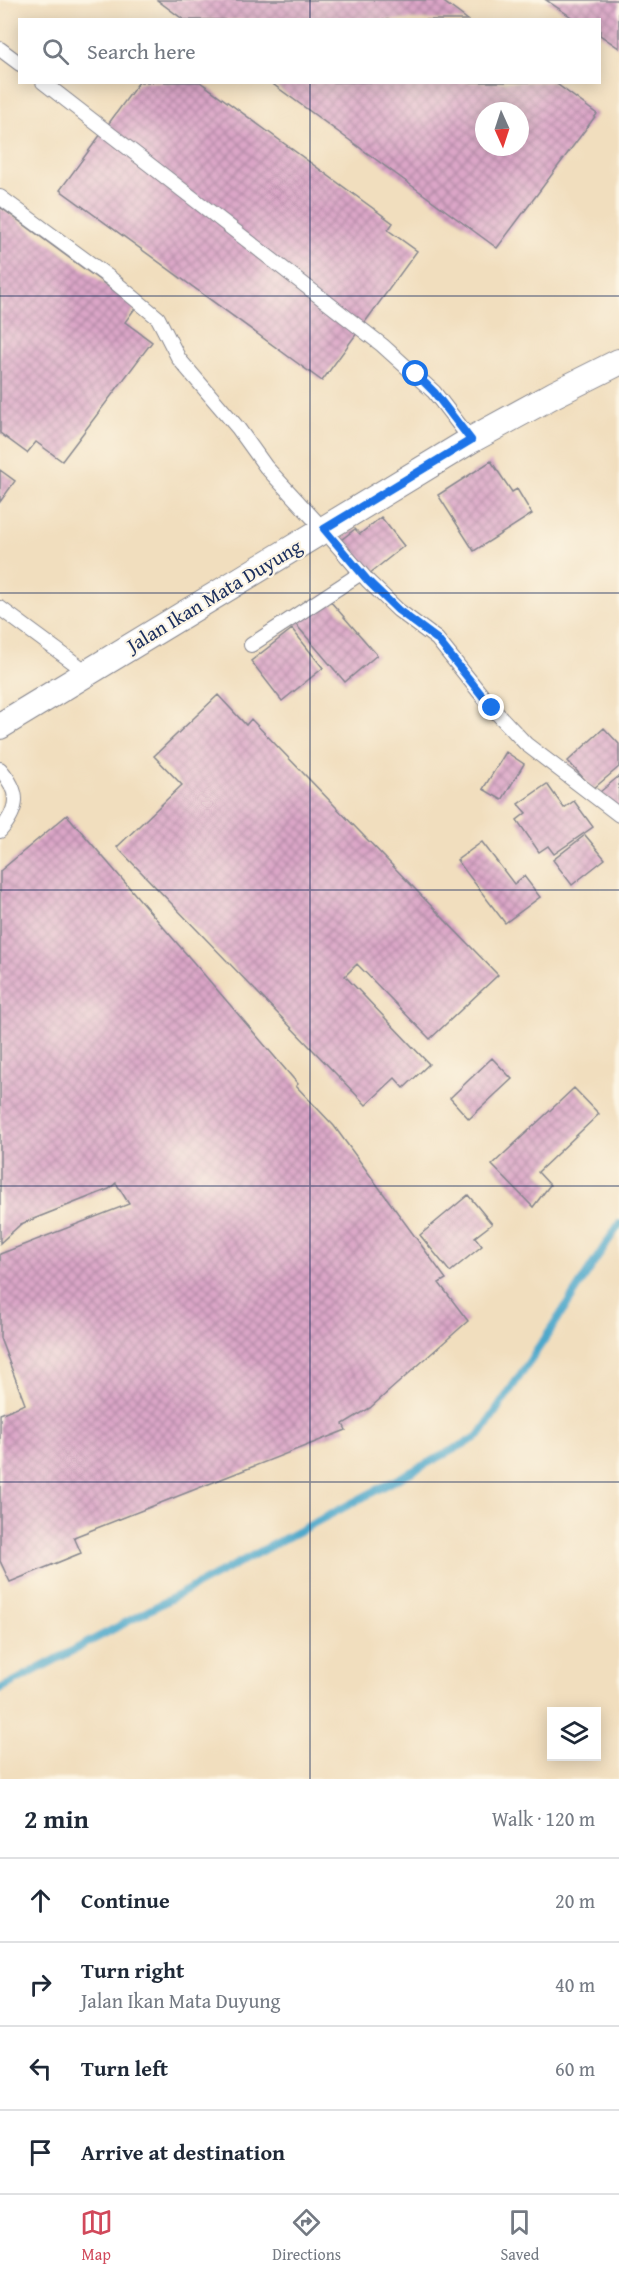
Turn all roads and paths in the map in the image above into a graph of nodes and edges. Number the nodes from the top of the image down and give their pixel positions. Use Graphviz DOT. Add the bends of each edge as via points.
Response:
graph roads {
  1 [pos="0,49"];
  2 [pos="18,62"];
  3 [pos="46,84"];
  4 [pos="0,197"];
  5 [pos="619,362"];
  6 [pos="471,440"];
  7 [pos="324,529"];
  8 [pos="361,573"];
  9 [pos="0,608"];
  10 [pos="251,645"];
  11 [pos="87,673"];
  12 [pos="0,726"];
  13 [pos="0,769"];
  14 [pos="619,815"];
  15 [pos="0,831"];
  1 -- 2 [label="lane"];
  3 -- 6 [label="lane" via="382,345 434,392"];
  4 -- 7 [label="lane" via="158,318 179,359 266,467"];
  5 -- 6 [label="street, Jalan Ikan Mata Duyung"];
  6 -- 7 [label="street, Jalan Ikan Mata Duyung"];
  7 -- 8 [label="lane"];
  7 -- 11 [label="street, Jalan Ikan Mata Duyung"];
  8 -- 10 [label="lane"];
  8 -- 14 [label="lane" via="398,610 437,639 526,744"];
  9 -- 11 [label="lane"];
  11 -- 12 [label="street, Jalan Ikan Mata Duyung"];
  13 -- 15 [label="lane" via="12,783 15,799 11,816"];
}
